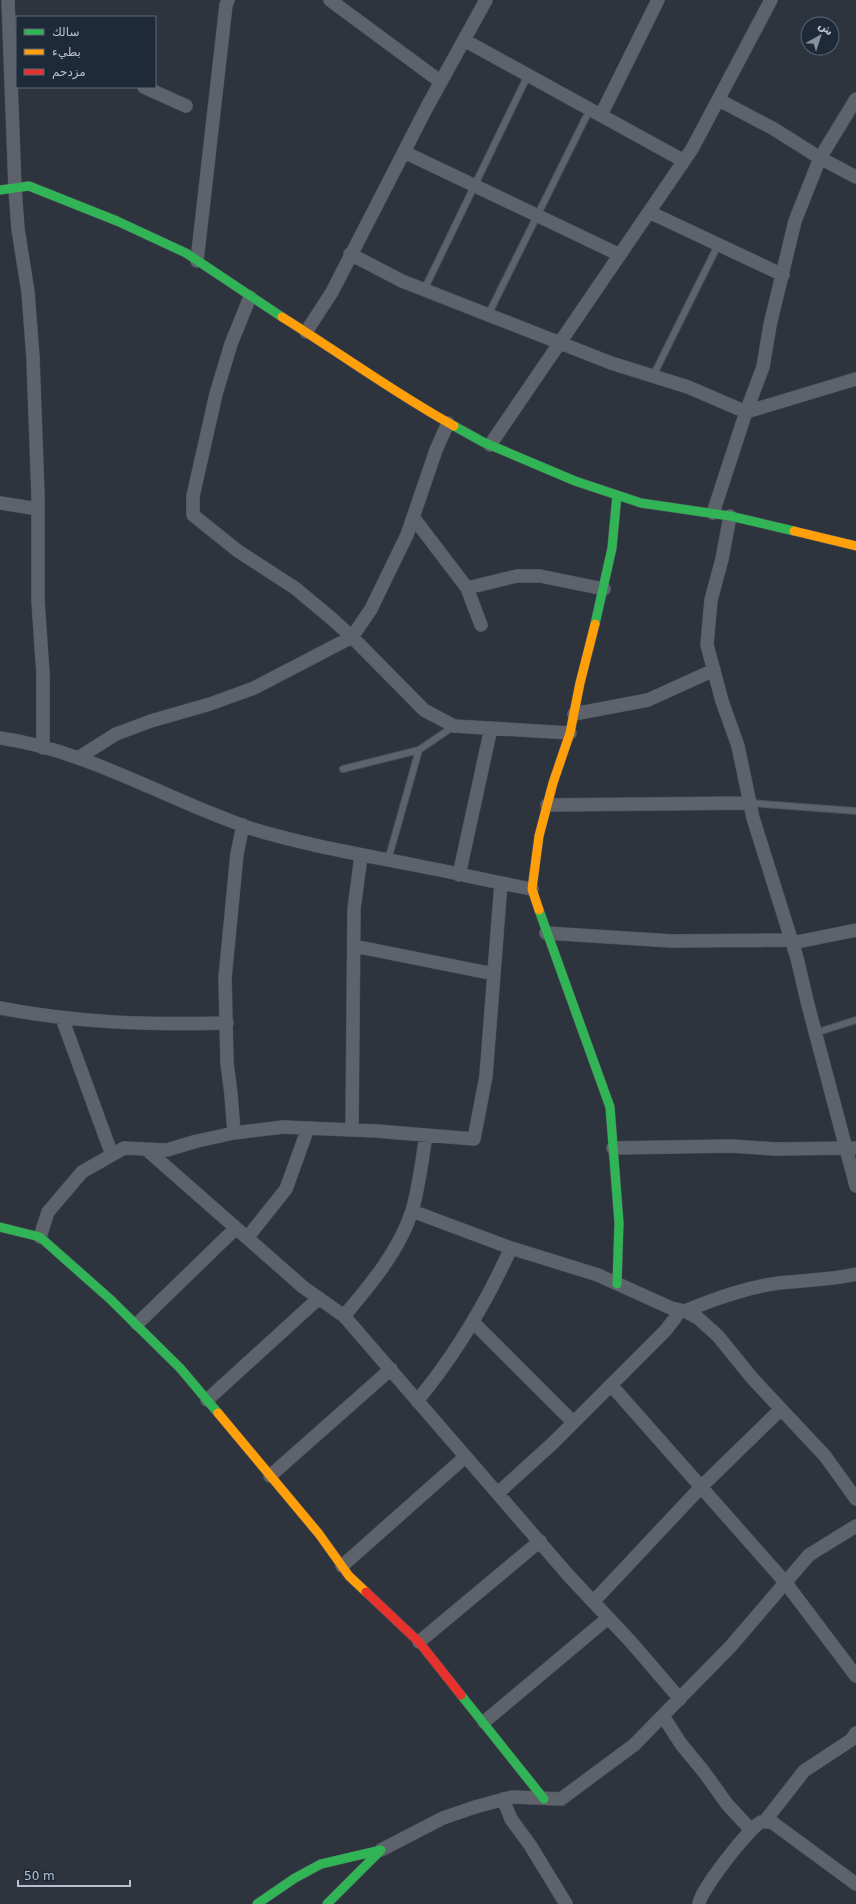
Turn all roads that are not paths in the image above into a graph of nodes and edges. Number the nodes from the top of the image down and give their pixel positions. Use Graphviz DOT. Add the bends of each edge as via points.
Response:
graph roads {
  1 [pos="8,0"];
  2 [pos="228,0"];
  3 [pos="330,0"];
  4 [pos="486,0"];
  5 [pos="658,0"];
  6 [pos="771,0"];
  7 [pos="13,27"];
  8 [pos="464,40"];
  9 [pos="528,75"];
  10 [pos="441,82"];
  11 [pos="146,88"];
  12 [pos="856,99"];
  13 [pos="719,100"];
  14 [pos="186,106"];
  15 [pos="596,112"];
  16 [pos="404,152"];
  17 [pos="820,158"];
  18 [pos="684,161"];
  19 [pos="856,177"];
  20 [pos="475,186"];
  21 [pos="15,188"];
  22 [pos="0,190"];
  23 [pos="649,212"];
  24 [pos="538,216"];
  25 [pos="718,245"];
  26 [pos="350,254"];
  27 [pos="620,255"];
  28 [pos="197,261"];
  29 [pos="783,276"];
  30 [pos="424,290"];
  31 [pos="250,297"];
  32 [pos="488,315"];
  33 [pos="306,332"];
  34 [pos="559,343"];
  35 [pos="653,376"];
  36 [pos="856,379"];
  37 [pos="746,412"];
  38 [pos="448,423"];
  39 [pos="490,445"];
  40 [pos="618,495"];
  41 [pos="0,504"];
  42 [pos="38,509"];
  43 [pos="713,513"];
  44 [pos="730,516"];
  45 [pos="413,517"];
  46 [pos="856,546"];
  47 [pos="467,588"];
  48 [pos="604,589"];
  49 [pos="480,625"];
  50 [pos="352,637"];
  51 [pos="714,670"];
  52 [pos="574,714"];
  53 [pos="454,726"];
  54 [pos="492,728"];
  55 [pos="570,733"];
  56 [pos="0,738"];
  57 [pos="43,748"];
  58 [pos="419,750"];
  59 [pos="78,758"];
  60 [pos="343,769"];
  61 [pos="750,803"];
  62 [pos="547,805"];
  63 [pos="856,810"];
  64 [pos="243,825"];
  65 [pos="361,856"];
  66 [pos="388,860"];
  67 [pos="459,875"];
  68 [pos="501,883"];
  69 [pos="532,889"];
  70 [pos="856,930"];
  71 [pos="546,933"];
  72 [pos="792,942"];
  73 [pos="354,946"];
  74 [pos="494,974"];
  75 [pos="0,1008"];
  76 [pos="62,1018"];
  77 [pos="856,1020"];
  78 [pos="227,1023"];
  79 [pos="815,1033"];
  80 [pos="308,1128"];
  81 [pos="352,1130"];
  82 [pos="234,1133"];
  83 [pos="426,1135"];
  84 [pos="613,1148"];
  85 [pos="851,1148"];
  86 [pos="146,1149"];
  87 [pos="112,1155"];
  88 [pos="856,1186"];
  89 [pos="412,1211"];
  90 [pos="0,1227"];
  91 [pos="236,1228"];
  92 [pos="40,1236"];
  93 [pos="247,1238"];
  94 [pos="511,1248"];
  95 [pos="856,1274"];
  96 [pos="617,1284"];
  97 [pos="318,1298"];
  98 [pos="671,1308"];
  99 [pos="684,1311"];
  100 [pos="344,1316"];
  101 [pos="473,1322"];
  102 [pos="137,1324"];
  103 [pos="391,1369"];
  104 [pos="611,1384"];
  105 [pos="207,1400"];
  106 [pos="417,1401"];
  107 [pos="781,1409"];
  108 [pos="573,1422"];
  109 [pos="465,1457"];
  110 [pos="270,1476"];
  111 [pos="701,1487"];
  112 [pos="498,1493"];
  113 [pos="856,1500"];
  114 [pos="856,1526"];
  115 [pos="540,1541"];
  116 [pos="342,1566"];
  117 [pos="785,1582"];
  118 [pos="593,1602"];
  119 [pos="608,1618"];
  120 [pos="419,1642"];
  121 [pos="856,1674"];
  122 [pos="680,1699"];
  123 [pos="663,1716"];
  124 [pos="484,1722"];
  125 [pos="856,1733"];
  126 [pos="544,1798"];
  127 [pos="503,1800"];
  128 [pos="765,1821"];
  129 [pos="751,1830"];
  130 [pos="381,1850"];
  131 [pos="856,1884"];
  132 [pos="257,1904"];
  133 [pos="327,1904"];
  134 [pos="566,1904"];
  135 [pos="699,1904"];
  1 -- 7 [label="street"];
  2 -- 28 [label="street"];
  3 -- 10 [label="street"];
  4 -- 8 [label="street"];
  5 -- 15 [label="street"];
  6 -- 13 [label="street"];
  7 -- 21 [label="street"];
  8 -- 9 [label="street"];
  8 -- 10 [label="street"];
  9 -- 15 [label="street"];
  9 -- 20 [label="lane"];
  10 -- 16 [label="street"];
  11 -- 14 [label="street"];
  12 -- 17 [label="street"];
  13 -- 17 [label="street" via="774,129"];
  13 -- 18 [label="street"];
  15 -- 18 [label="street"];
  15 -- 24 [label="lane"];
  16 -- 20 [label="street"];
  16 -- 26 [label="street"];
  17 -- 19 [label="street"];
  17 -- 29 [label="street" via="795,221"];
  18 -- 23 [label="street"];
  20 -- 24 [label="street"];
  20 -- 30 [label="lane"];
  21 -- 22 [label="street"];
  21 -- 28 [label="street" via="29,186 58,197 186,253"];
  21 -- 42 [label="street" via="34,358"];
  23 -- 25 [label="street"];
  23 -- 27 [label="street"];
  24 -- 27 [label="street"];
  24 -- 32 [label="lane"];
  25 -- 29 [label="street"];
  25 -- 35 [label="lane"];
  26 -- 30 [label="street"];
  26 -- 33 [label="street" via="332,292"];
  27 -- 34 [label="street"];
  28 -- 31 [label="street"];
  29 -- 37 [label="street" via="770,325 763,367"];
  30 -- 32 [label="street"];
  31 -- 33 [label="street"];
  31 -- 50 [label="street" via="231,344 216,394 193,496 193,515 238,551 294,588"];
  32 -- 34 [label="street"];
  33 -- 38 [label="street"];
  34 -- 35 [label="street"];
  34 -- 39 [label="street"];
  35 -- 37 [label="street" via="688,387"];
  36 -- 37 [label="street"];
  37 -- 43 [label="street"];
  38 -- 39 [label="street"];
  38 -- 45 [label="street"];
  39 -- 40 [label="street" via="575,481"];
  40 -- 43 [label="street" via="641,503"];
  40 -- 48 [label="street"];
  41 -- 42 [label="street"];
  42 -- 57 [label="street"];
  43 -- 44 [label="street"];
  44 -- 46 [label="street"];
  44 -- 51 [label="street" via="711,600 707,645"];
  45 -- 47 [label="street"];
  45 -- 50 [label="street" via="407,535 371,609"];
  47 -- 48 [label="street" via="517,576 540,576"];
  47 -- 49 [label="street"];
  48 -- 52 [label="street"];
  50 -- 53 [label="street" via="424,710"];
  50 -- 59 [label="street" via="254,688 210,704 151,720 116,734"];
  51 -- 52 [label="street" via="648,700"];
  51 -- 61 [label="street" via="738,746"];
  52 -- 55 [label="street"];
  53 -- 54 [label="street"];
  53 -- 58 [label="lane"];
  54 -- 55 [label="street"];
  54 -- 67 [label="street"];
  55 -- 62 [label="street"];
  56 -- 57 [label="street"];
  57 -- 59 [label="street"];
  58 -- 60 [label="lane"];
  58 -- 66 [label="lane"];
  59 -- 64 [label="street"];
  61 -- 62 [label="street"];
  61 -- 63 [label="lane"];
  61 -- 72 [label="street"];
  62 -- 69 [label="street"];
  64 -- 65 [label="street"];
  64 -- 78 [label="street" via="237,854 225,978"];
  65 -- 66 [label="street"];
  65 -- 73 [label="street" via="354,909"];
  66 -- 67 [label="street"];
  67 -- 68 [label="street"];
  68 -- 69 [label="street"];
  68 -- 74 [label="street"];
  69 -- 71 [label="street"];
  70 -- 72 [label="street"];
  71 -- 72 [label="street" via="672,941"];
  71 -- 84 [label="street" via="610,1107"];
  72 -- 79 [label="street"];
  73 -- 74 [label="street"];
  73 -- 81 [label="street"];
  74 -- 83 [label="street" via="486,1076 474,1139"];
  75 -- 76 [label="street"];
  76 -- 78 [label="street" via="160,1025"];
  76 -- 87 [label="street"];
  77 -- 79 [label="lane"];
  78 -- 82 [label="street" via="227,1063"];
  79 -- 85 [label="street"];
  80 -- 81 [label="street"];
  80 -- 82 [label="street" via="283,1127"];
  80 -- 93 [label="street" via="286,1189"];
  81 -- 83 [label="street"];
  82 -- 86 [label="street" via="167,1150"];
  83 -- 89 [label="street"];
  84 -- 85 [label="street"];
  84 -- 96 [label="street" via="619,1224"];
  85 -- 88 [label="street"];
  86 -- 87 [label="street" via="124,1148"];
  86 -- 91 [label="street"];
  87 -- 92 [label="street" via="82,1172 48,1212"];
  89 -- 94 [label="street"];
  89 -- 100 [label="street" via="387,1261"];
  90 -- 92 [label="street"];
  91 -- 93 [label="street"];
  91 -- 102 [label="street"];
  92 -- 102 [label="street"];
  93 -- 97 [label="street"];
  94 -- 96 [label="street" via="598,1275"];
  94 -- 101 [label="street"];
  95 -- 99 [label="street" via="778,1283 719,1298"];
  96 -- 98 [label="street"];
  97 -- 100 [label="street"];
  97 -- 105 [label="street"];
  98 -- 99 [label="street"];
  98 -- 104 [label="street" via="676,1312 672,1323"];
  99 -- 107 [label="street" via="698,1318 718,1336"];
  100 -- 103 [label="street"];
  101 -- 106 [label="street"];
  101 -- 108 [label="street"];
  102 -- 105 [label="street"];
  103 -- 106 [label="street"];
  103 -- 110 [label="street"];
  104 -- 108 [label="street"];
  104 -- 111 [label="street"];
  105 -- 110 [label="street"];
  106 -- 109 [label="street"];
  107 -- 111 [label="street"];
  107 -- 113 [label="street" via="825,1456"];
  108 -- 112 [label="street" via="553,1444"];
  109 -- 112 [label="street"];
  109 -- 116 [label="street"];
  110 -- 116 [label="street" via="319,1534"];
  111 -- 117 [label="street"];
  111 -- 118 [label="street"];
  112 -- 115 [label="street"];
  114 -- 117 [label="street" via="809,1555"];
  115 -- 118 [label="street"];
  115 -- 120 [label="street"];
  116 -- 120 [label="street" via="349,1576"];
  117 -- 121 [label="street"];
  117 -- 122 [label="street" via="731,1646"];
  118 -- 119 [label="street"];
  119 -- 122 [label="street"];
  119 -- 124 [label="street"];
  120 -- 124 [label="street"];
  122 -- 123 [label="street"];
  123 -- 126 [label="street" via="634,1745 561,1799"];
  123 -- 129 [label="street" via="727,1804"];
  124 -- 126 [label="street"];
  125 -- 128 [label="street" via="851,1740 804,1771"];
  126 -- 127 [label="street" via="512,1797"];
  127 -- 130 [label="street" via="443,1818"];
  127 -- 134 [label="street" via="511,1818"];
  128 -- 129 [label="street"];
  128 -- 131 [label="street" via="773,1823"];
  129 -- 135 [label="street" via="708,1884"];
  130 -- 132 [label="street" via="321,1864"];
  130 -- 133 [label="street"];
}
